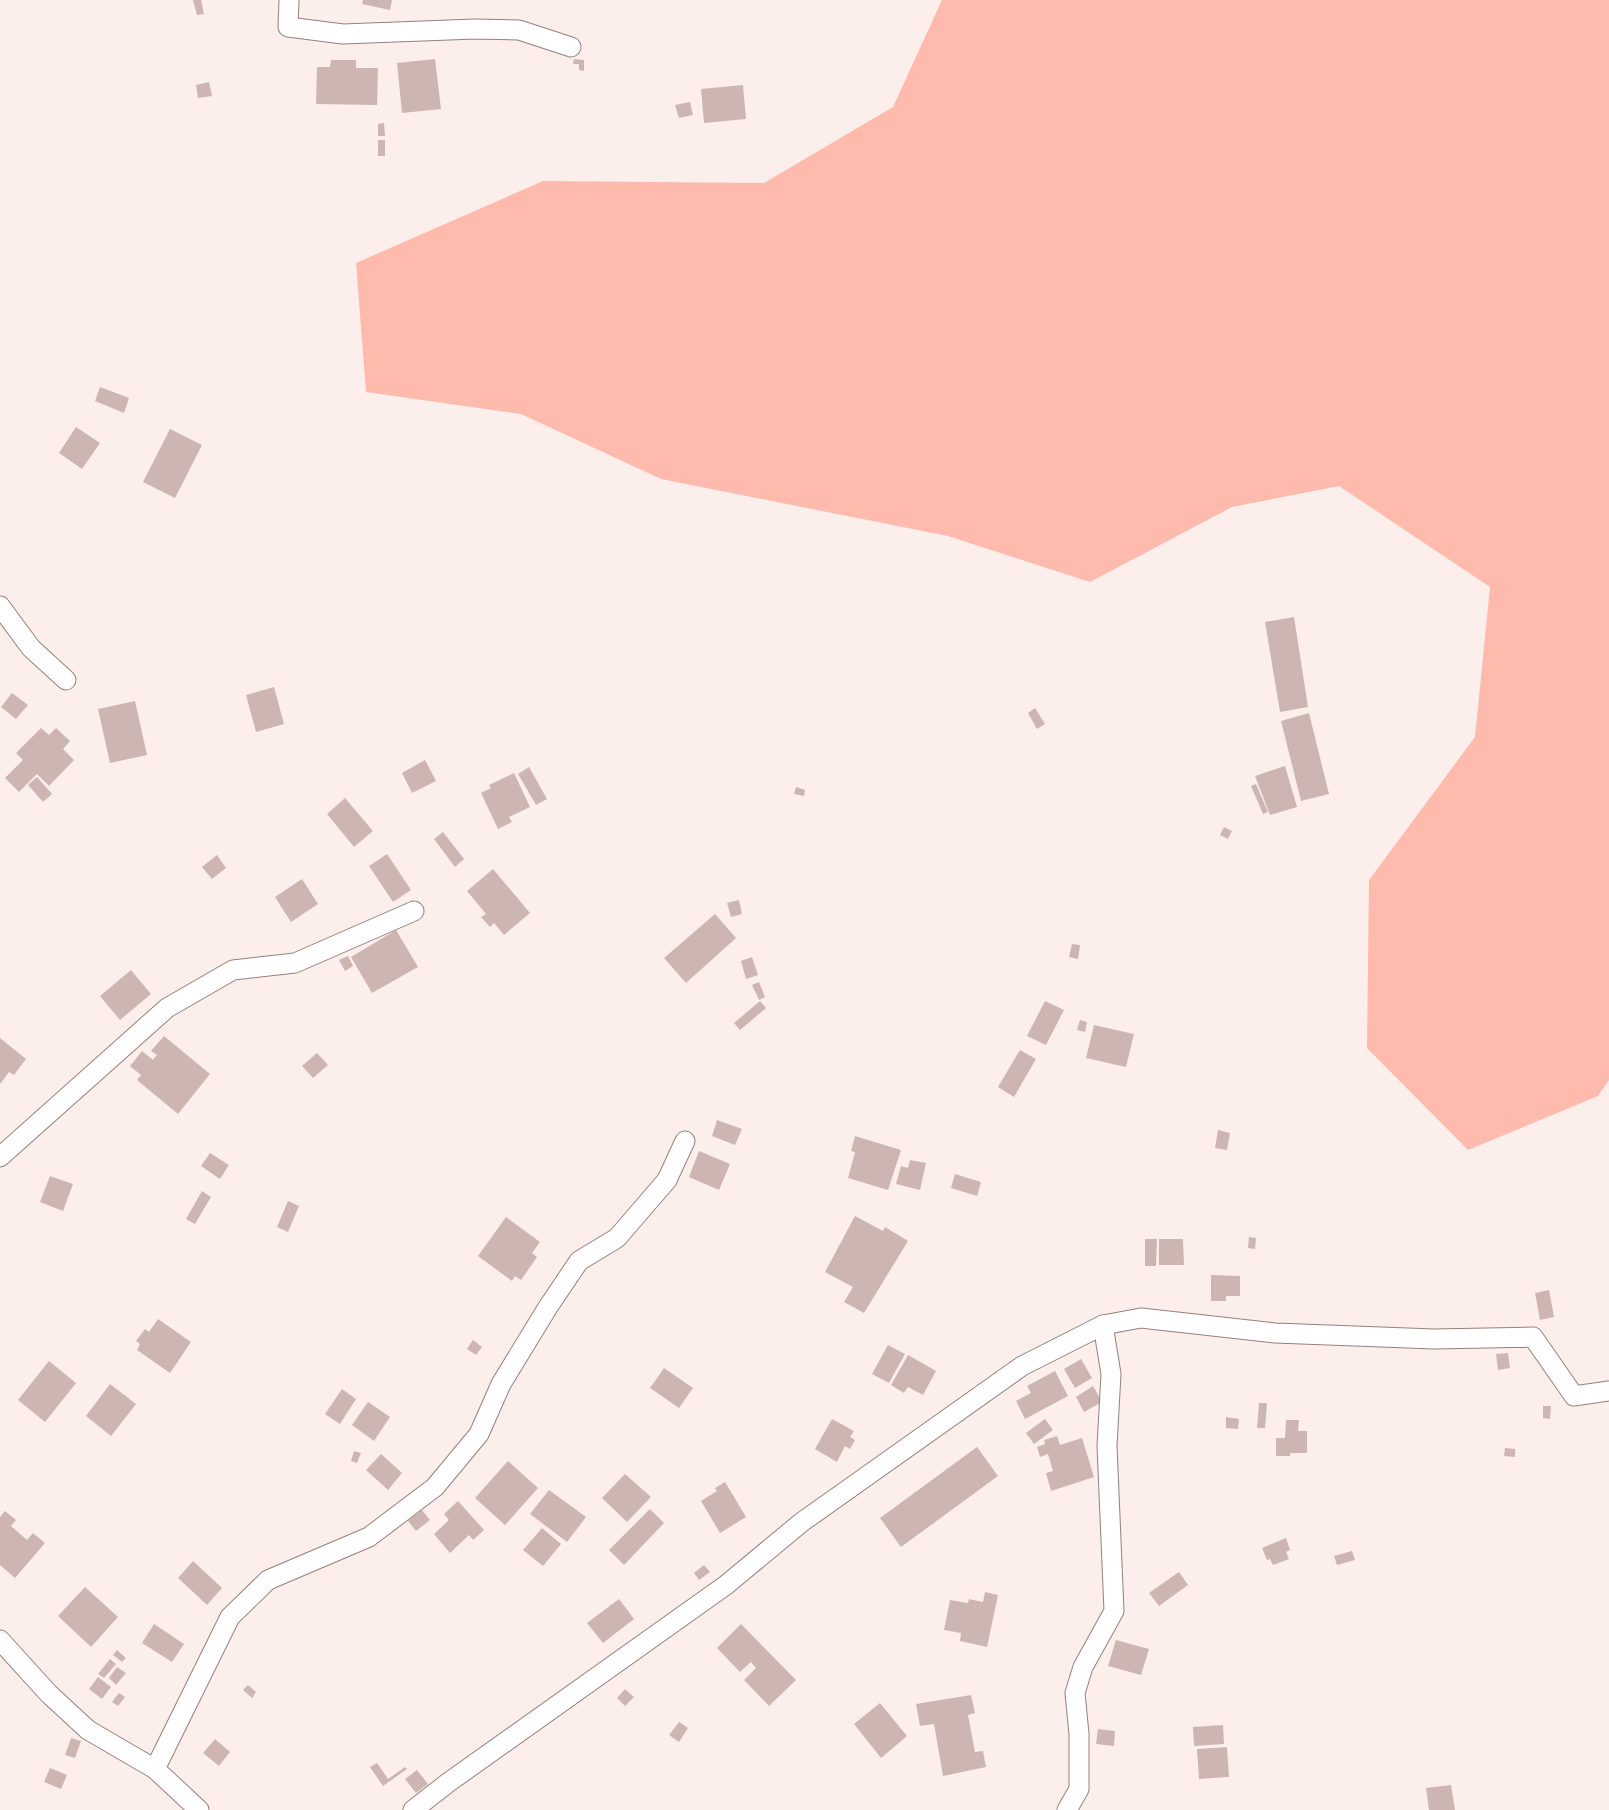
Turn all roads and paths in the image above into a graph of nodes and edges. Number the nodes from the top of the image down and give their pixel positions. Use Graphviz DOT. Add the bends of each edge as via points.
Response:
graph roads {
  1 [pos="288,0"];
  2 [pos="571,47"];
  3 [pos="0,606"];
  4 [pos="66,680"];
  5 [pos="414,911"];
  6 [pos="684,1140"];
  7 [pos="0,1157"];
  8 [pos="1103,1325"];
  9 [pos="1609,1391"];
  10 [pos="0,1640"];
  11 [pos="155,1769"];
  12 [pos="199,1810"];
  13 [pos="413,1810"];
  14 [pos="1067,1810"];
  1 -- 2 [label="street" via="288,27 343,34 518,30"];
  3 -- 4 [label="street" via="31,648"];
  5 -- 7 [label="street" via="295,963 233,970 167,1008"];
  6 -- 11 [label="street" via="667,1180 617,1238 579,1261 501,1384 479,1434 435,1487 369,1537 268,1580 230,1617"];
  8 -- 9 [label="street" via="1141,1318 1274,1333 1434,1338 1533,1336 1574,1396"];
  8 -- 13 [label="street" via="1022,1366 802,1522 726,1585"];
  8 -- 14 [label="street" via="1111,1374 1107,1446 1114,1612 1083,1667 1075,1693 1079,1789"];
  10 -- 11 [label="street" via="49,1694 88,1730"];
  11 -- 12 [label="street"];
}
